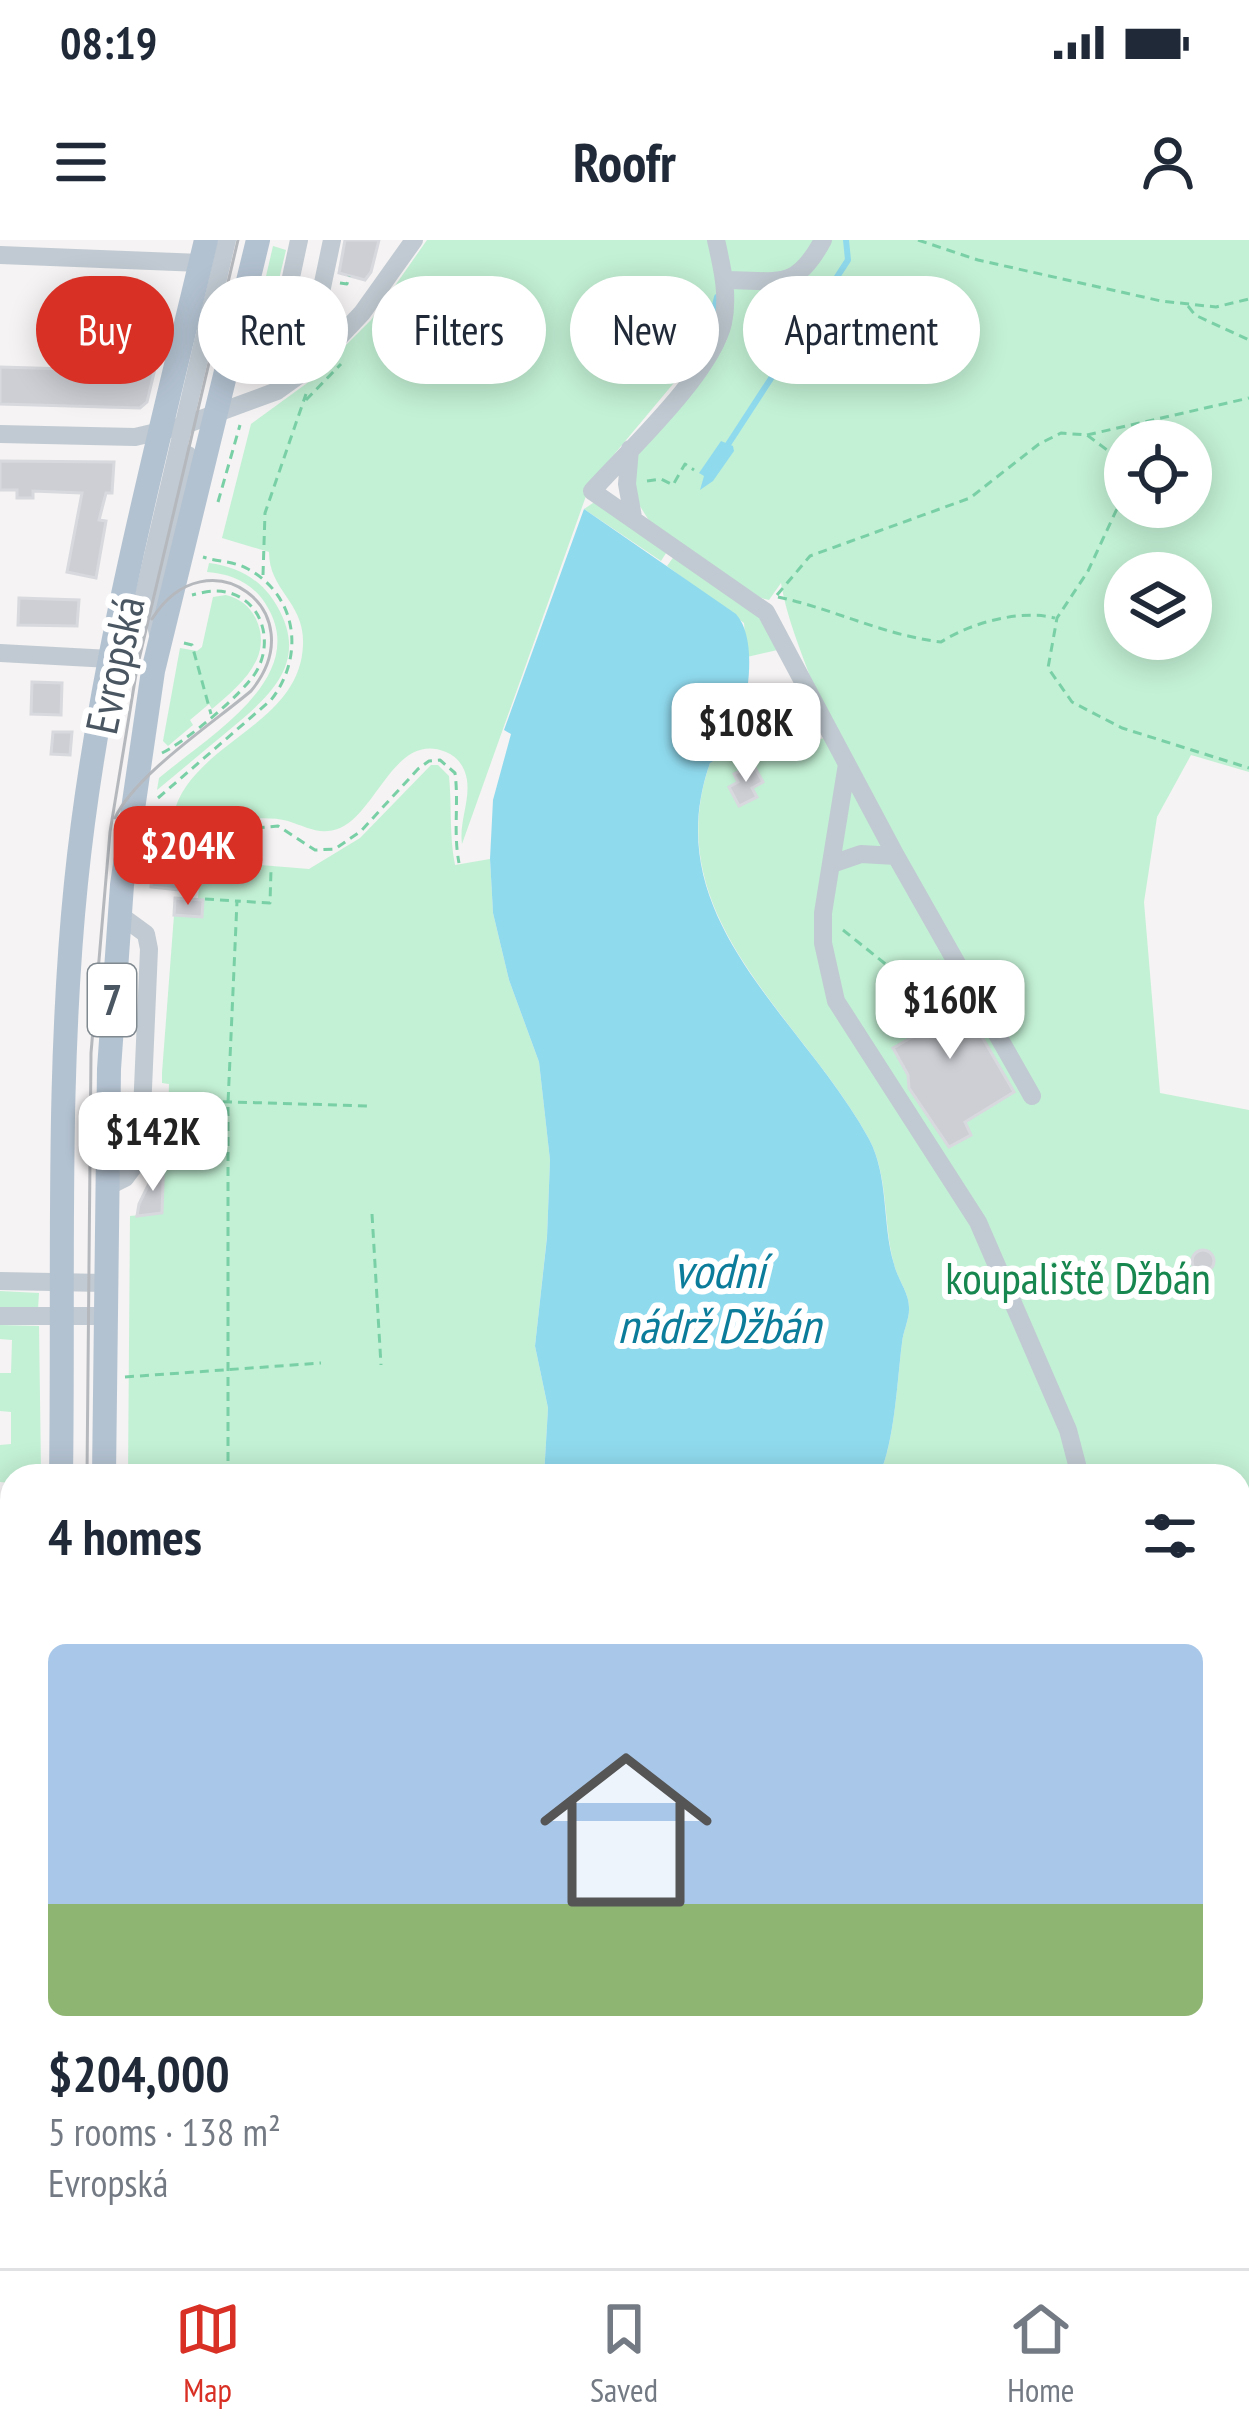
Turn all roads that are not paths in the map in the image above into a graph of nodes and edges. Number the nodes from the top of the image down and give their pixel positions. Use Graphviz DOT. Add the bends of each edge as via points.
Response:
graph roads {
  1 [pos="227,240"];
  2 [pos="238,240"];
  3 [pos="258,240"];
  4 [pos="299,240"];
  5 [pos="332,240"];
  6 [pos="414,240"];
  7 [pos="716,240"];
  8 [pos="823,240"];
  9 [pos="203,252"];
  10 [pos="0,255"];
  11 [pos="291,276"];
  12 [pos="324,276"];
  13 [pos="725,280"];
  14 [pos="348,330"];
  15 [pos="293,384"];
  16 [pos="199,424"];
  17 [pos="0,434"];
  18 [pos="630,449"];
  19 [pos="633,517"];
  20 [pos="0,653"];
  21 [pos="110,658"];
  22 [pos="803,685"];
  23 [pos="98,730"];
  24 [pos="803,742"];
  25 [pos="848,764"];
  26 [pos="896,856"];
  27 [pos="832,864"];
  28 [pos="120,915"];
  29 [pos="1032,1096"];
  30 [pos="106,1188"];
  31 [pos="0,1281"];
  32 [pos="64,1282"];
  33 [pos="105,1283"];
  34 [pos="0,1316"];
  35 [pos="63,1316"];
  36 [pos="105,1316"];
  37 [pos="61,1464"];
  38 [pos="104,1464"];
  39 [pos="1077,1464"];
  1 -- 16 [label="street"];
  2 -- 16 [label="street"];
  3 -- 16 [label="main road, Evropská / 7"];
  4 -- 11 [label="street"];
  5 -- 12 [label="street"];
  6 -- 14 [label="street"];
  7 -- 13 [label="street"];
  8 -- 13 [label="street" via="801,274"];
  9 -- 10 [label="street"];
  9 -- 16 [label="main road, Evropská / 7"];
  13 -- 18 [label="street" via="723,324 707,359"];
  15 -- 16 [label="street"];
  16 -- 17 [label="street" via="128,437"];
  16 -- 21 [label="main road, Evropská / 7"];
  16 -- 23 [label="street" via="124,675"];
  16 -- 28 [label="main road, Evropská / 7" via="168,642 144,719"];
  18 -- 19 [label="street"];
  18 -- 19 [label="street" via="592,491"];
  19 -- 22 [label="street" via="766,612"];
  20 -- 21 [label="street"];
  21 -- 23 [label="main road, Evropská / 7"];
  22 -- 24 [label="street"];
  22 -- 25 [label="street"];
  23 -- 32 [label="main road, Evropská / 7" via="72,940"];
  25 -- 26 [label="street"];
  25 -- 27 [label="street"];
  26 -- 27 [label="street" via="861,854"];
  26 -- 29 [label="street"];
  27 -- 39 [label="street" via="823,943 836,1001 978,1222"];
  28 -- 30 [label="main road, Evropská / 7"];
  28 -- 30 [label="street" via="146,934 148,949 143,1101 140,1158"];
  30 -- 33 [label="main road, Evropská / 7"];
  31 -- 32 [label="street"];
  32 -- 33 [label="street"];
  32 -- 35 [label="main road, Evropská / 7"];
  33 -- 36 [label="main road, Evropská / 7"];
  34 -- 35 [label="street"];
  35 -- 36 [label="street"];
  35 -- 37 [label="main road, Evropská / 7"];
  36 -- 38 [label="main road, Evropská / 7"];
}
